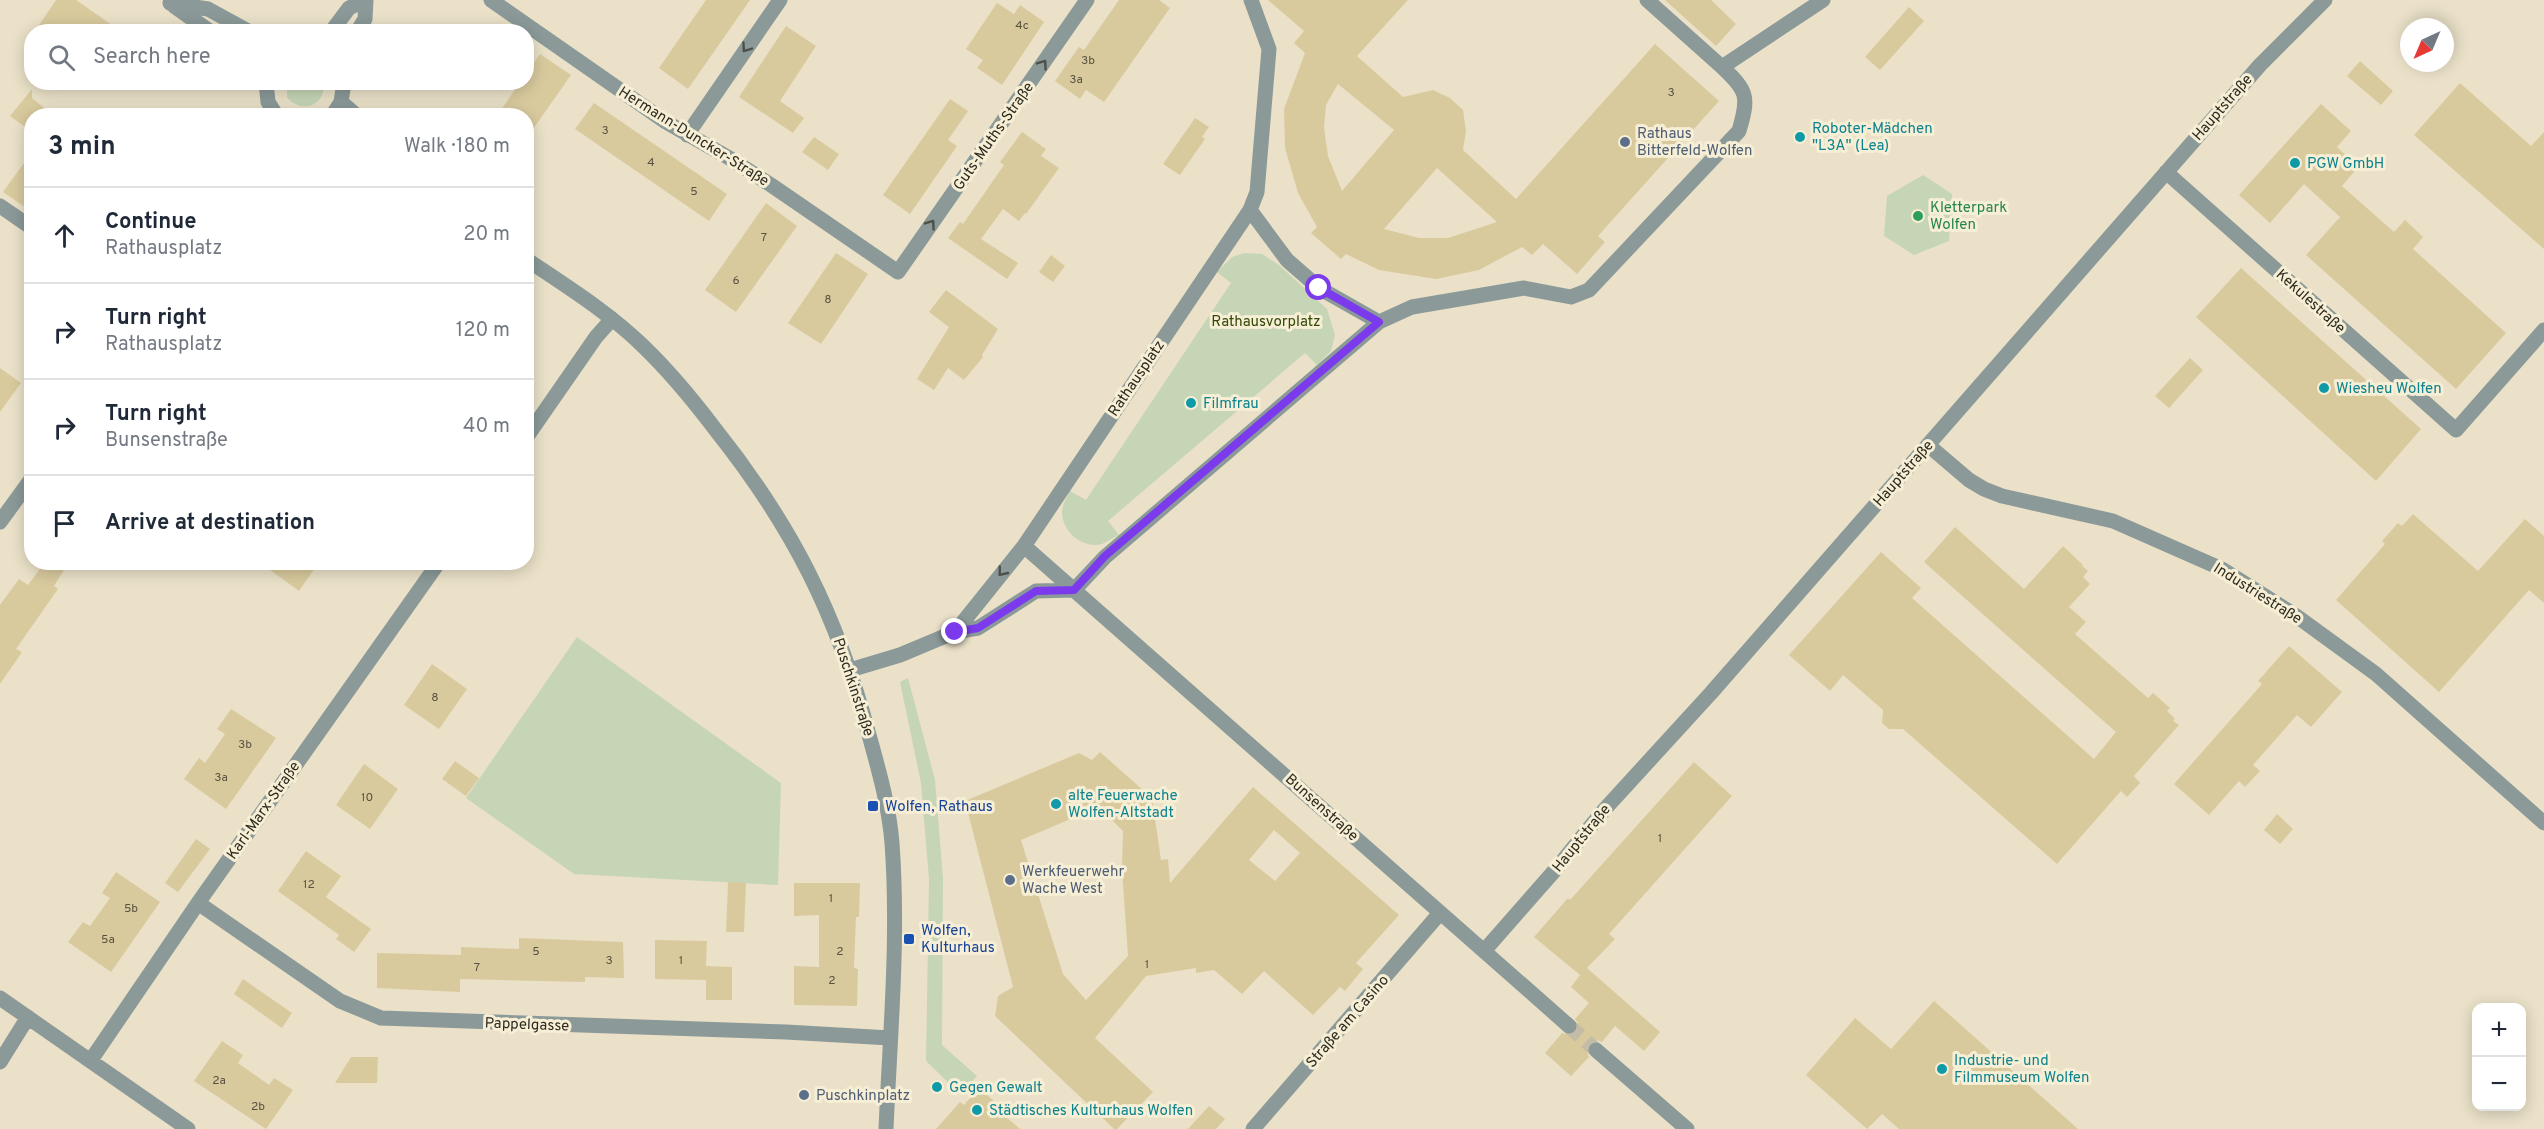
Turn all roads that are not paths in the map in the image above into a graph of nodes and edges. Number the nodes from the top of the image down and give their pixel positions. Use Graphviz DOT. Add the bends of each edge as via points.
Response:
graph roads {
  1 [pos="491,0"];
  2 [pos="780,0"];
  3 [pos="1088,0"];
  4 [pos="1251,0"];
  5 [pos="1647,0"];
  6 [pos="1823,0"];
  7 [pos="2325,0"];
  8 [pos="168,2"];
  9 [pos="209,5"];
  10 [pos="200,24"];
  11 [pos="238,24"];
  12 [pos="338,24"];
  13 [pos="362,24"];
  14 [pos="526,24"];
  15 [pos="534,30"];
  16 [pos="1722,67"];
  17 [pos="266,90"];
  18 [pos="343,90"];
  19 [pos="341,102"];
  20 [pos="270,108"];
  21 [pos="337,108"];
  22 [pos="348,108"];
  23 [pos="687,135"];
  24 [pos="2166,172"];
  25 [pos="0,206"];
  26 [pos="1251,210"];
  27 [pos="24,222"];
  28 [pos="534,264"];
  29 [pos="898,272"];
  30 [pos="612,318"];
  31 [pos="1379,322"];
  32 [pos="2544,330"];
  33 [pos="534,427"];
  34 [pos="1928,445"];
  35 [pos="24,489"];
  36 [pos="0,522"];
  37 [pos="1024,546"];
  38 [pos="433,570"];
  39 [pos="1074,590"];
  40 [pos="955,632"];
  41 [pos="850,670"];
  42 [pos="2544,823"];
  43 [pos="198,903"];
  44 [pos="1440,913"];
  45 [pos="1484,951"];
  46 [pos="0,998"];
  47 [pos="28,1017"];
  48 [pos="1569,1026"];
  49 [pos="890,1038"];
  50 [pos="1596,1050"];
  51 [pos="91,1060"];
  52 [pos="0,1062"];
  53 [pos="188,1129"];
  54 [pos="886,1129"];
  55 [pos="1253,1129"];
  56 [pos="1687,1129"];
  1 -- 14 [label="street, Hermann-Duncker-Straße"];
  2 -- 23 [label="street, one-way"];
  29 -- 3 [label="street, Guts-Muths-Straße, one-way"];
  4 -- 26 [label="street, Rathausplatz" via="1269,49 1257,192"];
  5 -- 16 [label="street"];
  6 -- 16 [label="street"];
  7 -- 24 [label="street, Hauptstraße" via="2260,64"];
  8 -- 9 [label="street"];
  8 -- 10 [label="street"];
  9 -- 11 [label="street"];
  12 -- 13 [label="street" via="349,8 366,0"];
  15 -- 23 [label="street, Hermann-Duncker-Straße"];
  16 -- 31 [label="street" via="1740,84 1746,107 1739,131 1589,290 1571,297 1524,288 1412,307"];
  17 -- 20 [label="street"];
  18 -- 19 [label="street"];
  19 -- 21 [label="street"];
  19 -- 22 [label="street"];
  23 -- 29 [label="street, Hermann-Duncker-Straße" via="731,159"];
  24 -- 32 [label="street, Kekulestraße" via="2456,430"];
  24 -- 34 [label="street, Hauptstraße"];
  25 -- 27 [label="street"];
  26 -- 31 [label="street" via="1287,260 1319,288"];
  26 -- 37 [label="street, Rathausplatz"];
  28 -- 30 [label="street, Puschkinstraße"];
  30 -- 33 [label="street"];
  30 -- 41 [label="street, Puschkinstraße" via="701,410 774,508 815,582"];
  31 -- 39 [label="street" via="1105,556"];
  34 -- 42 [label="street, Industriestraße" via="1984,489 2113,521 2222,569 2295,615 2376,674"];
  34 -- 45 [label="street, Hauptstraße"];
  35 -- 36 [label="street"];
  37 -- 39 [label="street, Bunsenstraße"];
  37 -- 40 [label="street, one-way"];
  38 -- 43 [label="street, Karl-Marx-Straße"];
  39 -- 40 [label="street" via="1036,591 978,628"];
  39 -- 44 [label="street, Bunsenstraße"];
  40 -- 41 [label="street"];
  41 -- 49 [label="street, Puschkinstraße" via="883,787 891,841"];
  43 -- 49 [label="street, Pappelgasse" via="340,1001 381,1017"];
  43 -- 51 [label="street, Karl-Marx-Straße"];
  44 -- 45 [label="street, Bunsenstraße"];
  44 -- 55 [label="street, Straße am Casino"];
  45 -- 48 [label="street, Bunsenstraße"];
  46 -- 47 [label="street"];
  47 -- 51 [label="street"];
  47 -- 52 [label="street"];
  49 -- 54 [label="street, Puschkinstraße"];
  50 -- 56 [label="street"];
  51 -- 53 [label="street"];
}
